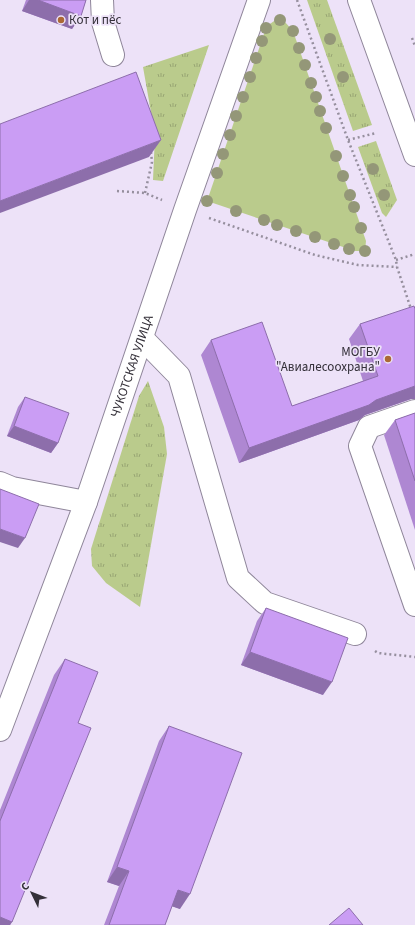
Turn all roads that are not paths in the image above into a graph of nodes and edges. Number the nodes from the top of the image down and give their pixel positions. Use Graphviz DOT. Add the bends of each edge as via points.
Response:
graph roads {
  1 [pos="102,0"];
  2 [pos="259,0"];
  3 [pos="359,0"];
  4 [pos="113,55"];
  5 [pos="415,155"];
  6 [pos="142,338"];
  7 [pos="415,411"];
  8 [pos="0,483"];
  9 [pos="86,502"];
  10 [pos="415,605"];
  11 [pos="355,634"];
  12 [pos="1,726"];
  1 -- 4 [label="street" via="103,22"];
  2 -- 6 [label="street, ЧУКОТСКАЯ УЛИЦА"];
  3 -- 5 [label="street"];
  6 -- 9 [label="street, ЧУКОТСКАЯ УЛИЦА"];
  6 -- 11 [label="street" via="179,376 238,578 265,604"];
  7 -- 10 [label="street" via="369,427 360,446"];
  8 -- 9 [label="street" via="12,488"];
  9 -- 12 [label="street, ЧУКОТСКАЯ УЛИЦА"];
}
